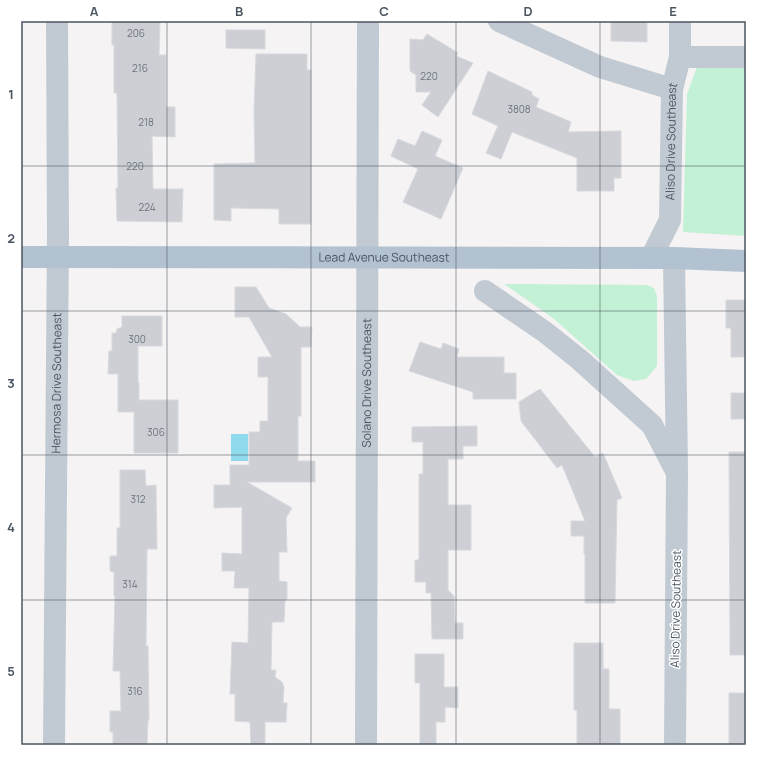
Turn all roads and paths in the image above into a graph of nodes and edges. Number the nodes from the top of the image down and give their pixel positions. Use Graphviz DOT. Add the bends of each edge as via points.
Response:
graph roads {
  1 [pos="57,21"];
  2 [pos="368,21"];
  3 [pos="499,21"];
  4 [pos="680,21"];
  5 [pos="680,57"];
  6 [pos="746,57"];
  7 [pos="672,90"];
  8 [pos="21,257"];
  9 [pos="57,257"];
  10 [pos="368,258"];
  11 [pos="651,258"];
  12 [pos="674,258"];
  13 [pos="746,261"];
  14 [pos="486,292"];
  15 [pos="677,473"];
  16 [pos="54,745"];
  17 [pos="366,745"];
  18 [pos="675,745"];
  1 -- 9 [label="street, Hermosa Drive Southeast"];
  2 -- 10 [label="street, Solano Drive Southeast"];
  3 -- 7 [label="street" via="600,67"];
  4 -- 5 [label="street, Aliso Drive Southeast"];
  5 -- 6 [label="street"];
  5 -- 7 [label="street, Aliso Drive Southeast"];
  7 -- 11 [label="street, Aliso Drive Southeast" via="670,220"];
  8 -- 9 [label="main road, Lead Avenue Southeast"];
  9 -- 10 [label="main road, Lead Avenue Southeast"];
  9 -- 16 [label="street, Hermosa Drive Southeast"];
  10 -- 11 [label="main road, Lead Avenue Southeast"];
  10 -- 17 [label="street, Solano Drive Southeast"];
  11 -- 12 [label="main road, Lead Avenue Southeast"];
  12 -- 13 [label="main road, Lead Avenue Southeast"];
  12 -- 15 [label="street, Aliso Drive Southeast"];
  14 -- 15 [label="street, Aliso Drive Southeast" via="545,332 580,360 652,425"];
  15 -- 18 [label="street, Aliso Drive Southeast"];
}
